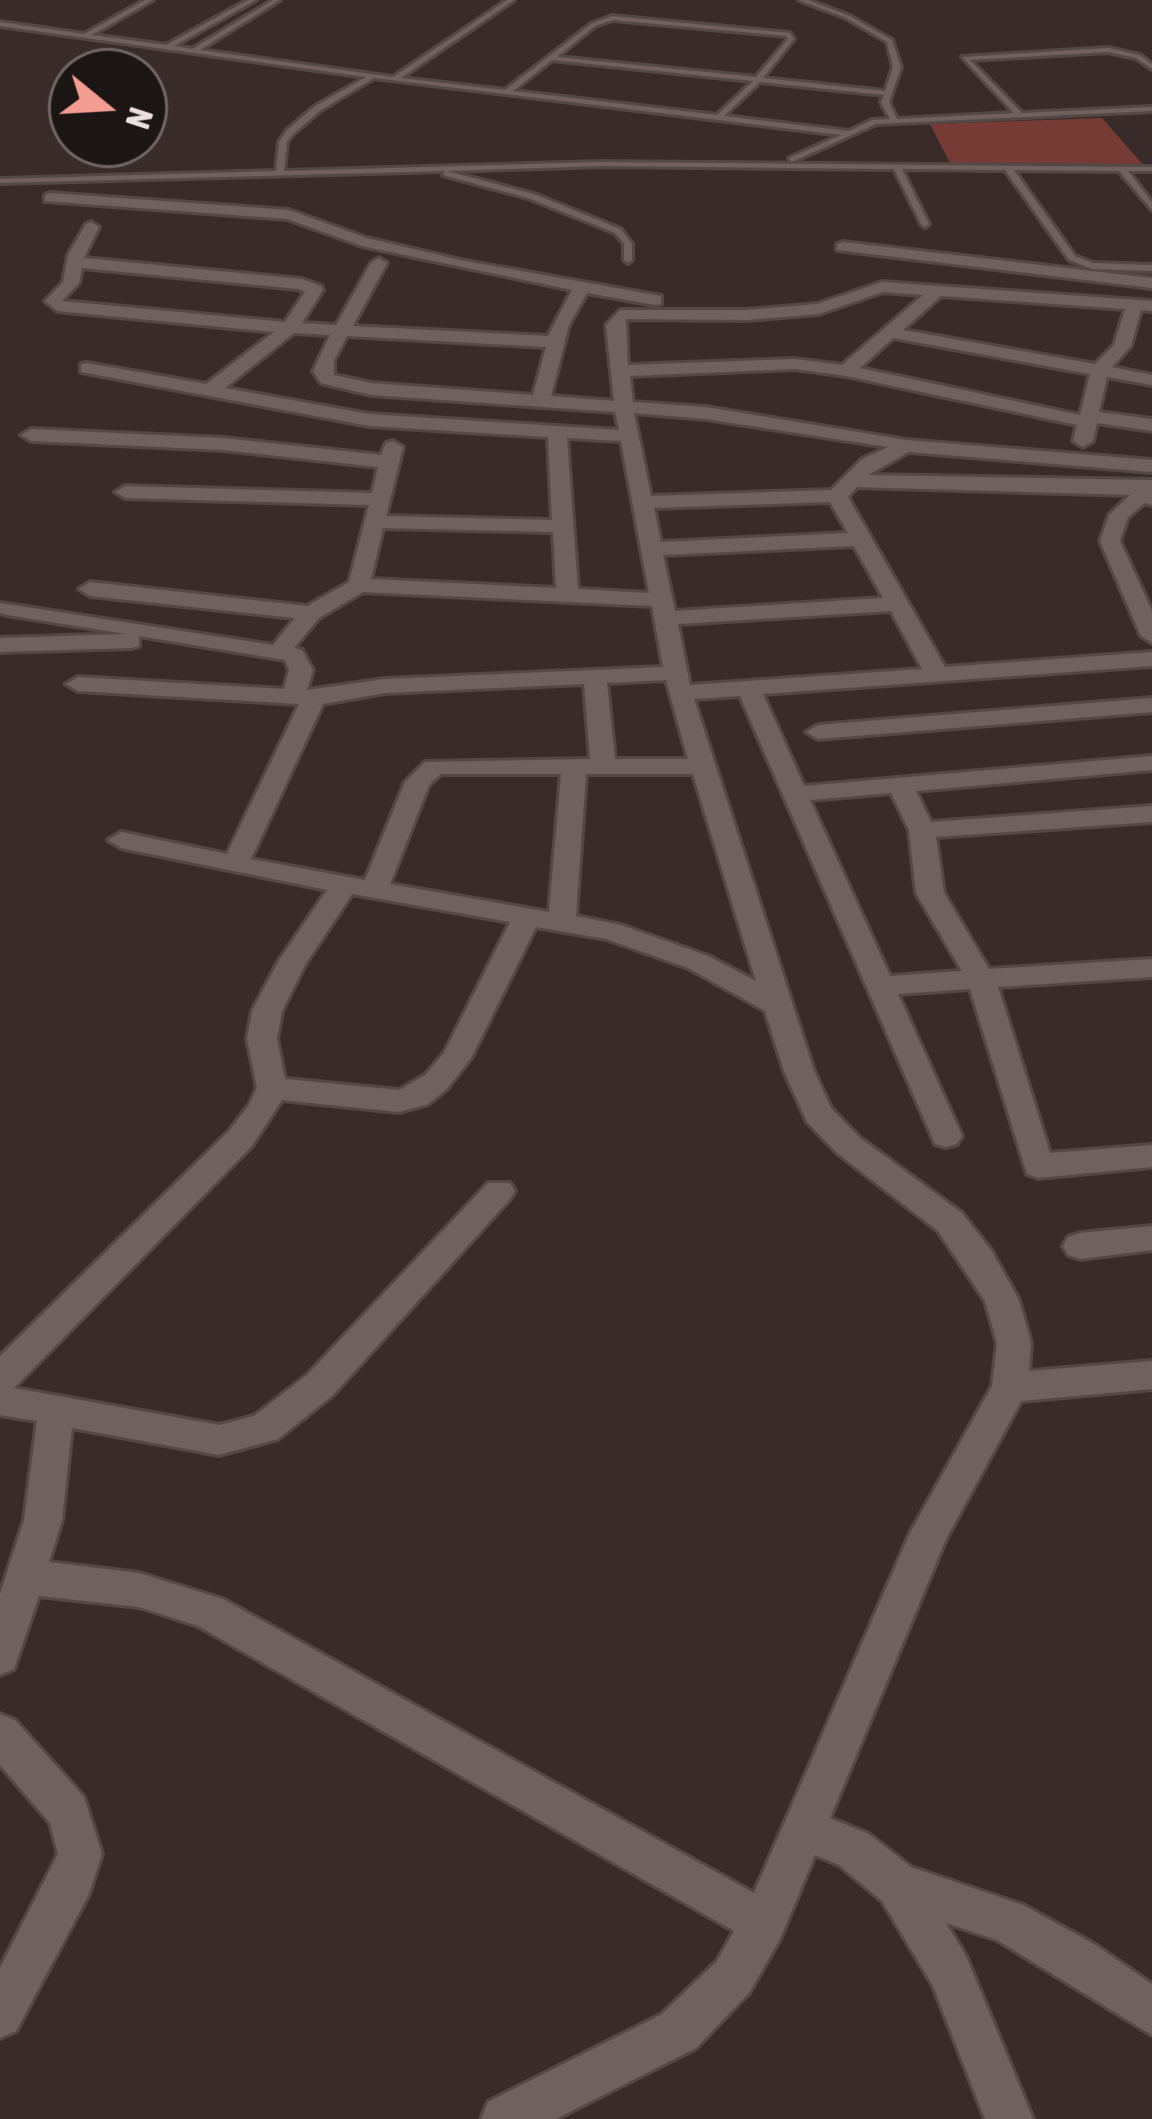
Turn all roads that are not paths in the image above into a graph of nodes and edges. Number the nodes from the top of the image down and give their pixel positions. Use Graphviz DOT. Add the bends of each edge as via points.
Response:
graph roads {
  1 [pos="150,0"];
  2 [pos="253,0"];
  3 [pos="277,0"];
  4 [pos="511,0"];
  5 [pos="802,0"];
  6 [pos="121,4"];
  7 [pos="139,6"];
  8 [pos="0,24"];
  9 [pos="85,36"];
  10 [pos="167,47"];
  11 [pos="194,51"];
  12 [pos="551,58"];
  13 [pos="1152,67"];
  14 [pos="374,76"];
  15 [pos="394,79"];
  16 [pos="758,80"];
  17 [pos="507,92"];
  18 [pos="887,93"];
  19 [pos="1152,109"];
  20 [pos="1020,115"];
  21 [pos="718,118"];
  22 [pos="894,120"];
  23 [pos="848,133"];
  24 [pos="786,164"];
  25 [pos="897,166"];
  26 [pos="422,167"];
  27 [pos="1008,168"];
  28 [pos="1122,169"];
  29 [pos="1152,170"];
  30 [pos="280,172"];
  31 [pos="0,181"];
  32 [pos="50,198"];
  33 [pos="1152,208"];
  34 [pos="925,224"];
  35 [pos="91,227"];
  36 [pos="843,247"];
  37 [pos="628,260"];
  38 [pos="75,262"];
  39 [pos="380,263"];
  40 [pos="1152,268"];
  41 [pos="1152,284"];
  42 [pos="581,288"];
  43 [pos="937,291"];
  44 [pos="1144,304"];
  45 [pos="781,313"];
  46 [pos="290,328"];
  47 [pos="340,330"];
  48 [pos="742,330"];
  49 [pos="892,333"];
  50 [pos="555,342"];
  51 [pos="770,365"];
  52 [pos="718,367"];
  53 [pos="87,368"];
  54 [pos="620,370"];
  55 [pos="846,370"];
  56 [pos="1100,370"];
  57 [pos="1152,380"];
  58 [pos="754,382"];
  59 [pos="212,389"];
  60 [pos="738,398"];
  61 [pos="540,403"];
  62 [pos="624,410"];
  63 [pos="722,415"];
  64 [pos="1089,419"];
  65 [pos="398,424"];
  66 [pos="1152,425"];
  67 [pos="556,433"];
  68 [pos="31,435"];
  69 [pos="629,436"];
  70 [pos="906,446"];
  71 [pos="1078,460"];
  72 [pos="390,462"];
  73 [pos="1150,485"];
  74 [pos="845,488"];
  75 [pos="125,492"];
  76 [pos="381,499"];
  77 [pos="643,502"];
  78 [pos="376,522"];
  79 [pos="562,526"];
  80 [pos="861,539"];
  81 [pos="652,549"];
  82 [pos="359,584"];
  83 [pos="90,590"];
  84 [pos="567,595"];
  85 [pos="898,604"];
  86 [pos="7,608"];
  87 [pos="663,609"];
  88 [pos="311,614"];
  89 [pos="1152,636"];
  90 [pos="191,638"];
  91 [pos="0,646"];
  92 [pos="279,652"];
  93 [pos="1152,659"];
  94 [pos="938,674"];
  95 [pos="595,677"];
  96 [pos="78,683"];
  97 [pos="678,683"];
  98 [pos="748,688"];
  99 [pos="304,697"];
  100 [pos="1152,705"];
  101 [pos="818,732"];
  102 [pos="1152,763"];
  103 [pos="701,766"];
  104 [pos="574,768"];
  105 [pos="603,768"];
  106 [pos="900,785"];
  107 [pos="796,794"];
  108 [pos="1152,814"];
  109 [pos="922,830"];
  110 [pos="121,840"];
  111 [pos="235,864"];
  112 [pos="360,886"];
  113 [pos="529,914"];
  114 [pos="562,921"];
  115 [pos="1152,968"];
  116 [pos="982,982"];
  117 [pos="880,986"];
  118 [pos="778,1005"];
  119 [pos="272,1088"];
  120 [pos="946,1136"];
  121 [pos="1152,1156"];
  122 [pos="499,1191"];
  123 [pos="1152,1238"];
  124 [pos="1080,1246"];
  125 [pos="1152,1375"];
  126 [pos="0,1379"];
  127 [pos="1010,1387"];
  128 [pos="0,1400"];
  129 [pos="56,1411"];
  130 [pos="28,1577"];
  131 [pos="0,1656"];
  132 [pos="0,1734"];
  133 [pos="805,1829"];
  134 [pos="898,1885"];
  135 [pos="764,1923"];
  136 [pos="1152,2012"];
  137 [pos="0,2015"];
  138 [pos="505,2119"];
  139 [pos="1009,2119"];
  1 -- 7 [label="lane"];
  2 -- 10 [label="lane"];
  3 -- 11 [label="lane"];
  4 -- 15 [label="lane"];
  5 -- 18 [label="lane" via="890,41 897,67"];
  6 -- 7 [label="lane"];
  7 -- 9 [label="lane"];
  8 -- 9 [label="lane"];
  9 -- 10 [label="lane"];
  10 -- 11 [label="lane"];
  11 -- 14 [label="lane"];
  12 -- 16 [label="lane"];
  12 -- 16 [label="lane" via="612,17 788,34"];
  12 -- 17 [label="lane"];
  13 -- 20 [label="lane" via="1108,50 964,58"];
  14 -- 15 [label="lane"];
  14 -- 30 [label="lane" via="290,132"];
  15 -- 17 [label="lane"];
  16 -- 18 [label="lane"];
  16 -- 21 [label="lane"];
  17 -- 21 [label="lane"];
  18 -- 22 [label="lane"];
  19 -- 20 [label="lane"];
  20 -- 22 [label="lane"];
  21 -- 23 [label="lane"];
  22 -- 23 [label="lane"];
  23 -- 24 [label="lane"];
  24 -- 25 [label="lane"];
  24 -- 26 [label="lane"];
  25 -- 27 [label="lane"];
  25 -- 34 [label="lane"];
  26 -- 30 [label="lane"];
  26 -- 37 [label="lane" via="600,223 625,236"];
  27 -- 28 [label="lane"];
  27 -- 40 [label="lane" via="1072,258"];
  28 -- 29 [label="lane"];
  28 -- 33 [label="lane"];
  30 -- 31 [label="lane"];
  32 -- 42 [label="street" via="289,215 398,251"];
  35 -- 38 [label="street"];
  36 -- 41 [label="street"];
  38 -- 46 [label="street" via="311,287 313,298"];
  38 -- 46 [label="street" via="71,283 53,304"];
  39 -- 47 [label="street"];
  42 -- 45 [label="street"];
  42 -- 50 [label="street"];
  43 -- 44 [label="street"];
  43 -- 45 [label="street" via="873,287 841,304"];
  43 -- 49 [label="street"];
  44 -- 56 [label="street"];
  45 -- 48 [label="street"];
  46 -- 47 [label="street"];
  46 -- 59 [label="street"];
  47 -- 50 [label="street"];
  47 -- 61 [label="street" via="322,371 327,379"];
  48 -- 52 [label="street"];
  48 -- 54 [label="street" via="620,315"];
  49 -- 55 [label="street"];
  49 -- 56 [label="street"];
  50 -- 61 [label="street"];
  51 -- 52 [label="street"];
  51 -- 55 [label="street"];
  51 -- 58 [label="street"];
  52 -- 54 [label="street"];
  53 -- 59 [label="street"];
  54 -- 62 [label="street"];
  55 -- 64 [label="street"];
  56 -- 57 [label="street"];
  56 -- 64 [label="street"];
  59 -- 65 [label="street"];
  60 -- 63 [label="street"];
  61 -- 62 [label="street"];
  62 -- 63 [label="street"];
  62 -- 69 [label="street"];
  63 -- 70 [label="street"];
  64 -- 66 [label="street"];
  64 -- 71 [label="street"];
  65 -- 67 [label="street"];
  65 -- 72 [label="street"];
  67 -- 69 [label="street"];
  67 -- 79 [label="street"];
  68 -- 72 [label="street"];
  69 -- 77 [label="street"];
  70 -- 71 [label="street"];
  70 -- 74 [label="street" via="885,452"];
  71 -- 73 [label="street"];
  72 -- 76 [label="street"];
  73 -- 74 [label="street"];
  73 -- 89 [label="street" via="1119,515 1110,541"];
  74 -- 77 [label="street"];
  74 -- 80 [label="street"];
  75 -- 76 [label="street"];
  76 -- 78 [label="street"];
  77 -- 81 [label="street"];
  78 -- 79 [label="street"];
  78 -- 82 [label="street"];
  79 -- 84 [label="street"];
  80 -- 81 [label="street"];
  80 -- 85 [label="street"];
  81 -- 87 [label="street"];
  82 -- 84 [label="street"];
  82 -- 88 [label="street"];
  83 -- 88 [label="street"];
  84 -- 87 [label="street"];
  85 -- 87 [label="street"];
  85 -- 94 [label="street"];
  86 -- 90 [label="street"];
  87 -- 97 [label="street"];
  88 -- 92 [label="street"];
  90 -- 91 [label="street"];
  90 -- 92 [label="street"];
  92 -- 99 [label="street" via="300,661"];
  93 -- 94 [label="street"];
  94 -- 98 [label="street"];
  95 -- 97 [label="street"];
  95 -- 99 [label="street"];
  95 -- 105 [label="street"];
  96 -- 99 [label="street"];
  97 -- 98 [label="street"];
  97 -- 103 [label="street"];
  98 -- 107 [label="street"];
  99 -- 111 [label="street"];
  100 -- 101 [label="street"];
  102 -- 106 [label="street"];
  103 -- 105 [label="street"];
  103 -- 118 [label="street"];
  104 -- 105 [label="street"];
  104 -- 112 [label="street" via="434,767"];
  104 -- 114 [label="street"];
  106 -- 107 [label="street"];
  106 -- 109 [label="street"];
  107 -- 117 [label="street"];
  108 -- 109 [label="street"];
  109 -- 116 [label="street" via="930,893"];
  110 -- 111 [label="street"];
  111 -- 112 [label="street"];
  112 -- 113 [label="street"];
  112 -- 119 [label="street" via="292,962 267,1011 262,1039"];
  113 -- 114 [label="street"];
  113 -- 119 [label="street" via="456,1058 417,1096 398,1101"];
  114 -- 118 [label="street" via="667,950"];
  115 -- 116 [label="street"];
  116 -- 117 [label="street"];
  116 -- 121 [label="street" via="1038,1166"];
  117 -- 120 [label="street"];
  118 -- 127 [label="street" via="818,1114 950,1222 979,1259 1014,1343"];
  119 -- 126 [label="street" via="240,1139"];
  122 -- 129 [label="street" via="320,1385 265,1428 218,1440"];
  123 -- 124 [label="street"];
  125 -- 127 [label="street"];
  127 -- 133 [label="street" via="928,1533"];
  128 -- 129 [label="street"];
  129 -- 130 [label="street"];
  130 -- 131 [label="street"];
  130 -- 135 [label="street" via="139,1590 209,1612"];
  132 -- 137 [label="street" via="69,1812 80,1854"];
  133 -- 134 [label="street" via="854,1850"];
  133 -- 135 [label="street"];
  134 -- 136 [label="street" via="1007,1921"];
  134 -- 139 [label="street" via="950,1972"];
  135 -- 138 [label="street" via="733,1977 680,2031"];
}
